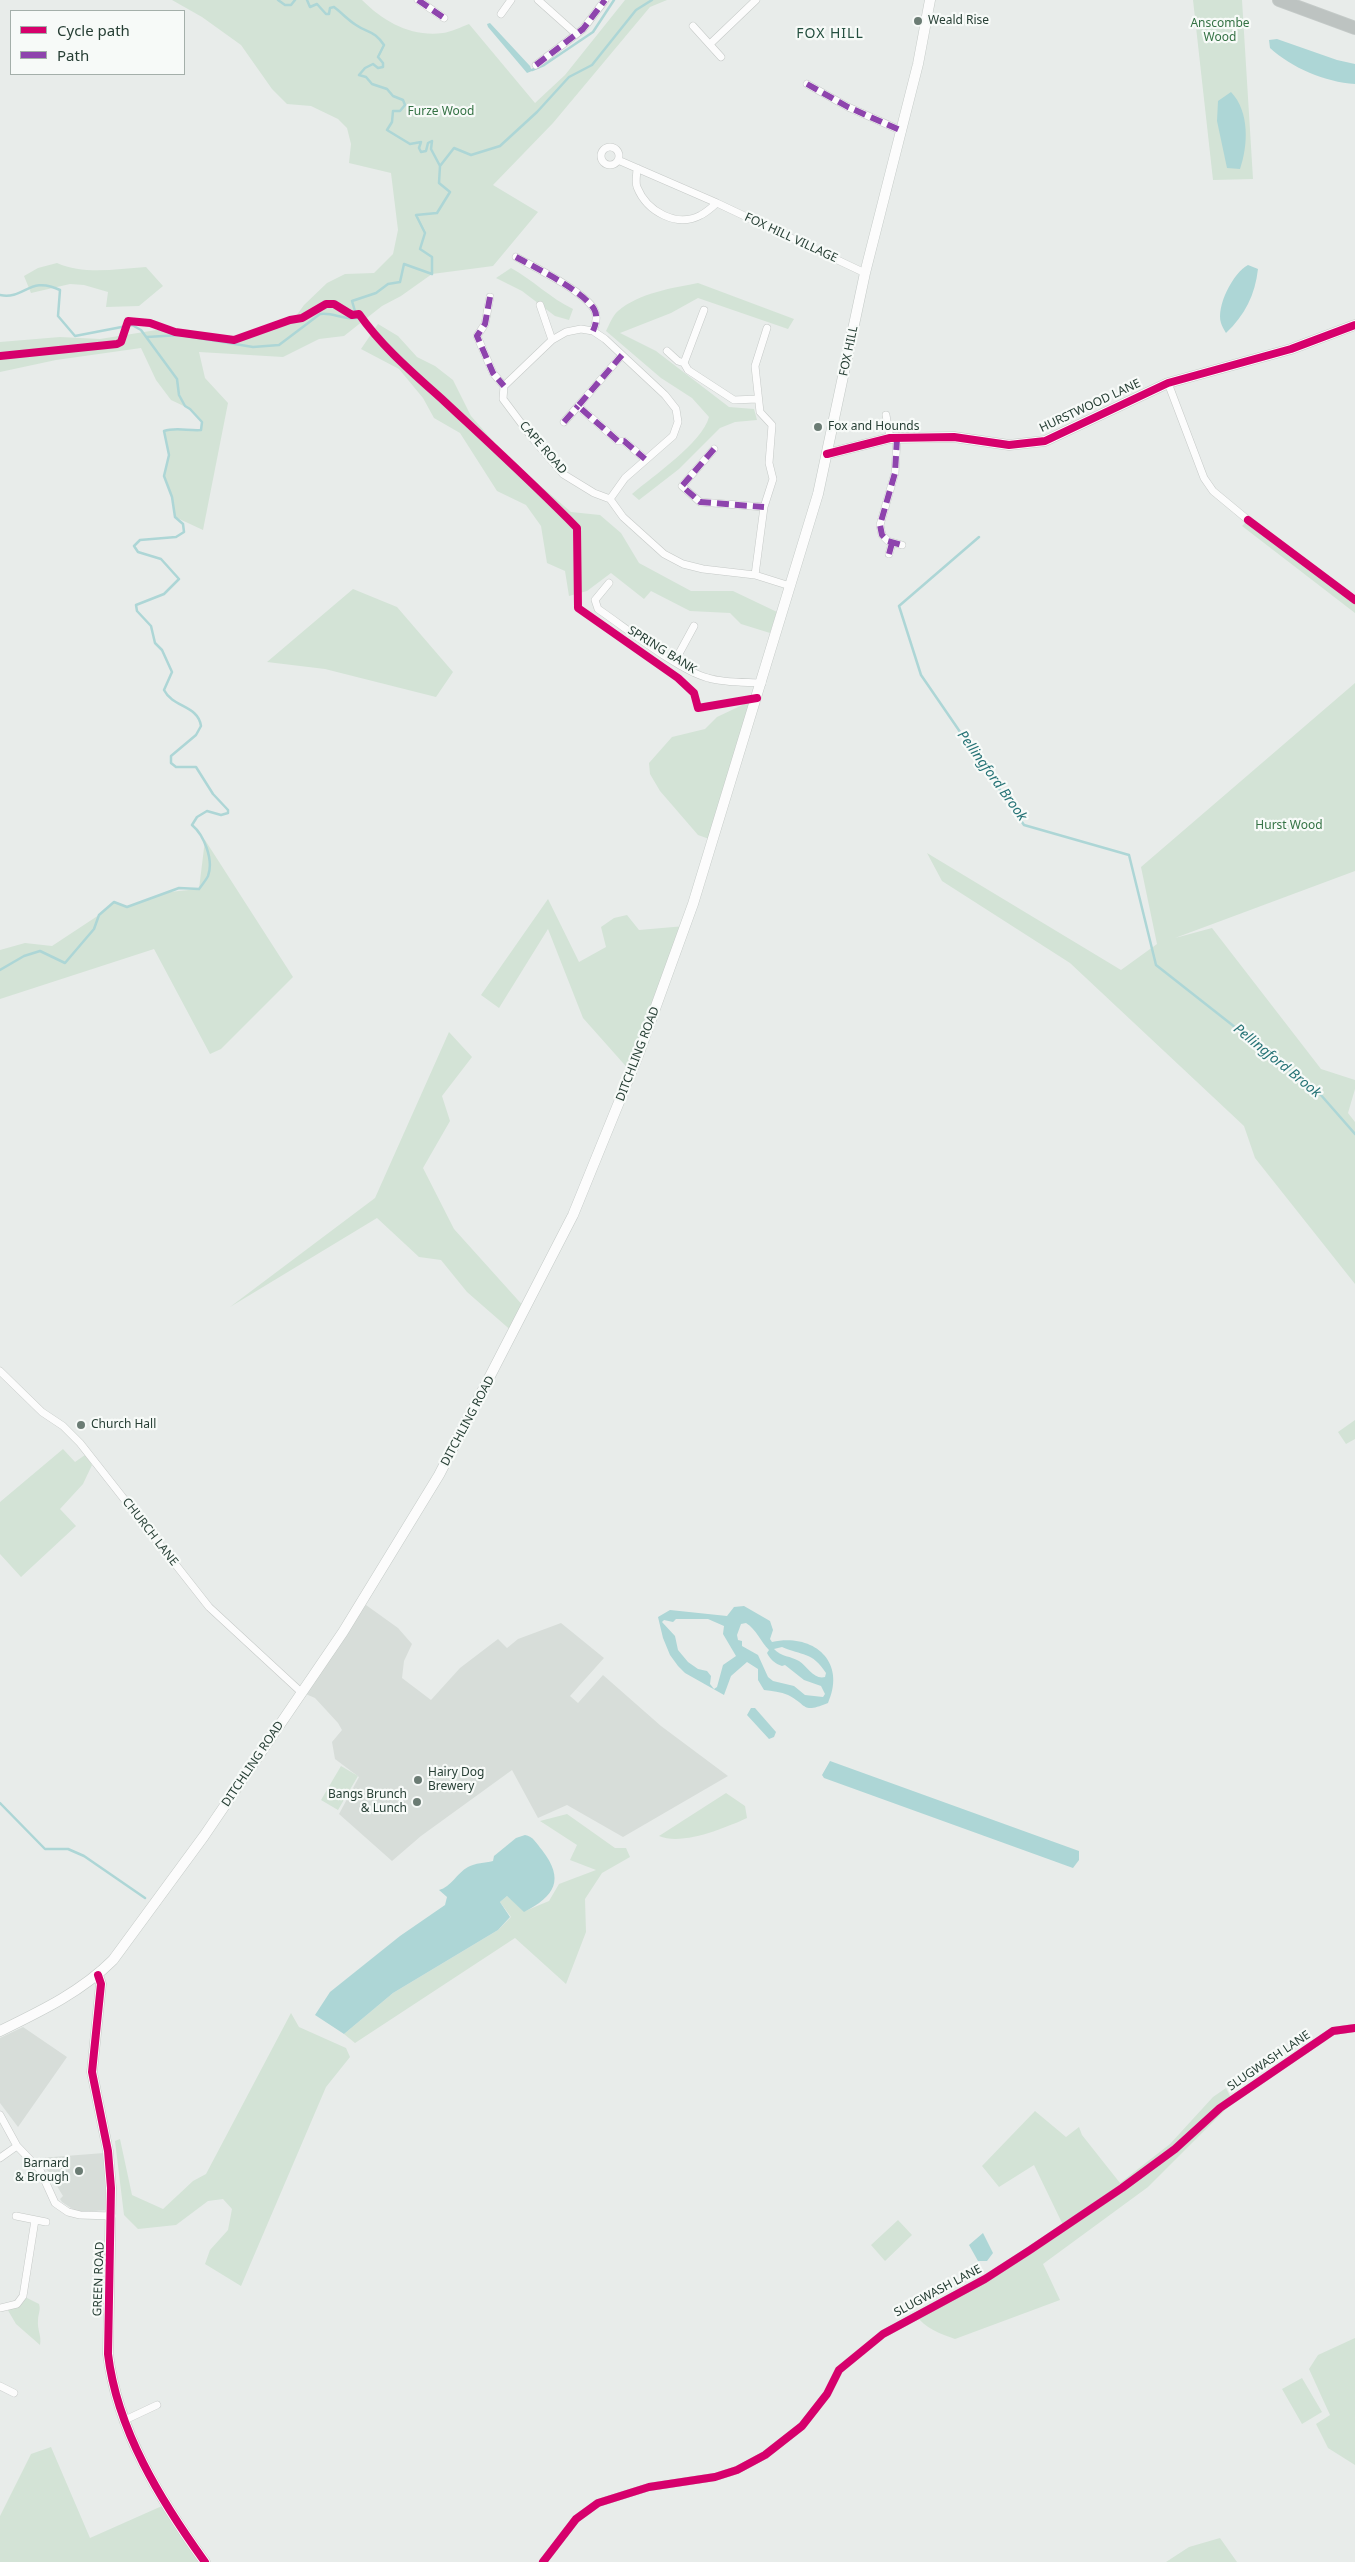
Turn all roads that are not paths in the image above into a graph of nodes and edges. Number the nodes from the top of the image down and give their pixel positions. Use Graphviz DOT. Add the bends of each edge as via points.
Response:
graph roads {
  1 [pos="418,0"];
  2 [pos="511,0"];
  3 [pos="538,0"];
  4 [pos="605,0"];
  5 [pos="756,0"];
  6 [pos="930,0"];
  7 [pos="1279,0"];
  8 [pos="501,14"];
  9 [pos="444,18"];
  10 [pos="692,26"];
  11 [pos="1355,28"];
  12 [pos="575,33"];
  13 [pos="710,44"];
  14 [pos="721,57"];
  15 [pos="536,65"];
  16 [pos="807,84"];
  17 [pos="902,131"];
  18 [pos="618,160"];
  19 [pos="637,168"];
  20 [pos="717,204"];
  21 [pos="516,256"];
  22 [pos="865,273"];
  23 [pos="490,297"];
  24 [pos="540,305"];
  25 [pos="704,310"];
  26 [pos="1355,325"];
  27 [pos="768,328"];
  28 [pos="593,331"];
  29 [pos="552,340"];
  30 [pos="667,351"];
  31 [pos="622,355"];
  32 [pos="684,363"];
  33 [pos="1168,383"];
  34 [pos="504,386"];
  35 [pos="757,399"];
  36 [pos="578,406"];
  37 [pos="886,415"];
  38 [pos="564,422"];
  39 [pos="893,438"];
  40 [pos="714,449"];
  41 [pos="827,454"];
  42 [pos="645,459"];
  43 [pos="610,498"];
  44 [pos="764,507"];
  45 [pos="1248,520"];
  46 [pos="892,543"];
  47 [pos="902,545"];
  48 [pos="889,554"];
  49 [pos="755,575"];
  50 [pos="609,583"];
  51 [pos="790,586"];
  52 [pos="694,626"];
  53 [pos="675,661"];
  54 [pos="762,683"];
  55 [pos="757,698"];
  56 [pos="0,1371"];
  57 [pos="301,1692"];
  58 [pos="98,1975"];
  59 [pos="1355,2028"];
  60 [pos="0,2031"];
  61 [pos="0,2115"];
  62 [pos="17,2146"];
  63 [pos="0,2158"];
  64 [pos="16,2216"];
  65 [pos="112,2216"];
  66 [pos="35,2220"];
  67 [pos="46,2222"];
  68 [pos="0,2308"];
  69 [pos="0,2386"];
  70 [pos="14,2394"];
  71 [pos="158,2405"];
  72 [pos="125,2420"];
  73 [pos="205,2562"];
  74 [pos="543,2562"];
  1 -- 9 [label="street"];
  2 -- 8 [label="street"];
  3 -- 12 [label="street"];
  4 -- 12 [label="street" via="583,30"];
  5 -- 13 [label="street"];
  6 -- 17 [label="main road, FOX HILL"];
  7 -- 11 [label="highway"];
  10 -- 13 [label="street"];
  12 -- 15 [label="street"];
  13 -- 14 [label="street"];
  16 -- 17 [label="street" via="848,108"];
  17 -- 22 [label="main road, FOX HILL"];
  18 -- 19 [label="street, FOX HILL VILLAGE"];
  19 -- 20 [label="street, FOX HILL VILLAGE"];
  19 -- 20 [label="street" via="636,186 649,205 662,215 678,220 700,216"];
  20 -- 22 [label="street, FOX HILL VILLAGE"];
  21 -- 28 [label="street" via="563,284 594,309 597,321"];
  22 -- 41 [label="main road, FOX HILL"];
  23 -- 34 [label="street, CAPE ROAD" via="485,324 477,336 493,372"];
  24 -- 29 [label="street"];
  25 -- 32 [label="street"];
  26 -- 33 [label="main road, HURSTWOOD LANE" via="1291,349"];
  27 -- 35 [label="street" via="755,366"];
  28 -- 29 [label="street" via="566,332"];
  28 -- 31 [label="street"];
  29 -- 34 [label="street"];
  30 -- 32 [label="street"];
  31 -- 36 [label="street"];
  31 -- 42 [label="street" via="665,395 676,410 678,422 673,436"];
  32 -- 35 [label="street" via="688,370 734,400"];
  33 -- 39 [label="main road, HURSTWOOD LANE" via="1057,435 1029,444 1009,446 954,437"];
  33 -- 45 [label="street" via="1204,478 1213,491"];
  34 -- 43 [label="street, CAPE ROAD" via="503,399 564,474 594,493"];
  35 -- 44 [label="street" via="760,412 772,425 769,463 773,479"];
  36 -- 38 [label="street"];
  36 -- 42 [label="street" via="618,441 624,441"];
  37 -- 39 [label="street"];
  39 -- 41 [label="main road, HURSTWOOD LANE"];
  39 -- 46 [label="street" via="895,473 880,525 882,535"];
  40 -- 44 [label="street" via="682,486 700,502"];
  41 -- 51 [label="main road, FOX HILL"];
  42 -- 43 [label="street"];
  43 -- 49 [label="street" via="623,517 664,554 683,564"];
  44 -- 49 [label="street"];
  46 -- 47 [label="street"];
  46 -- 48 [label="street"];
  49 -- 51 [label="street"];
  50 -- 53 [label="street, SPRING BANK" via="595,600 598,609"];
  51 -- 54 [label="main road, FOX HILL"];
  52 -- 53 [label="street"];
  53 -- 54 [label="street, SPRING BANK" via="707,678"];
  54 -- 55 [label="main road, FOX HILL"];
  55 -- 57 [label="main road, DITCHLING ROAD" via="690,912 639,1053 573,1215 439,1475 338,1640"];
  56 -- 57 [label="street, CHURCH LANE" via="80,1443 209,1606"];
  57 -- 58 [label="main road, DITCHLING ROAD" via="176,1876 114,1960"];
  58 -- 60 [label="main road, DITCHLING ROAD" via="46,2008"];
  58 -- 65 [label="main road, GREEN ROAD" via="101,1984 92,2072 108,2151"];
  59 -- 74 [label="street, SLUGWASH LANE" via="1333,2031 1220,2108 1175,2149 1122,2188 999,2270 883,2334 839,2370 827,2394 802,2426 766,2455 715,2478 649,2487 598,2503 576,2519"];
  61 -- 62 [label="street"];
  62 -- 63 [label="street"];
  62 -- 65 [label="street" via="40,2170 55,2204 80,2215"];
  64 -- 66 [label="street"];
  65 -- 72 [label="main road, GREEN ROAD" via="108,2354 115,2394"];
  66 -- 67 [label="street"];
  66 -- 68 [label="street" via="23,2296 17,2304"];
  69 -- 70 [label="street"];
  71 -- 72 [label="street"];
  72 -- 73 [label="main road, GREEN ROAD" via="165,2504"];
}
